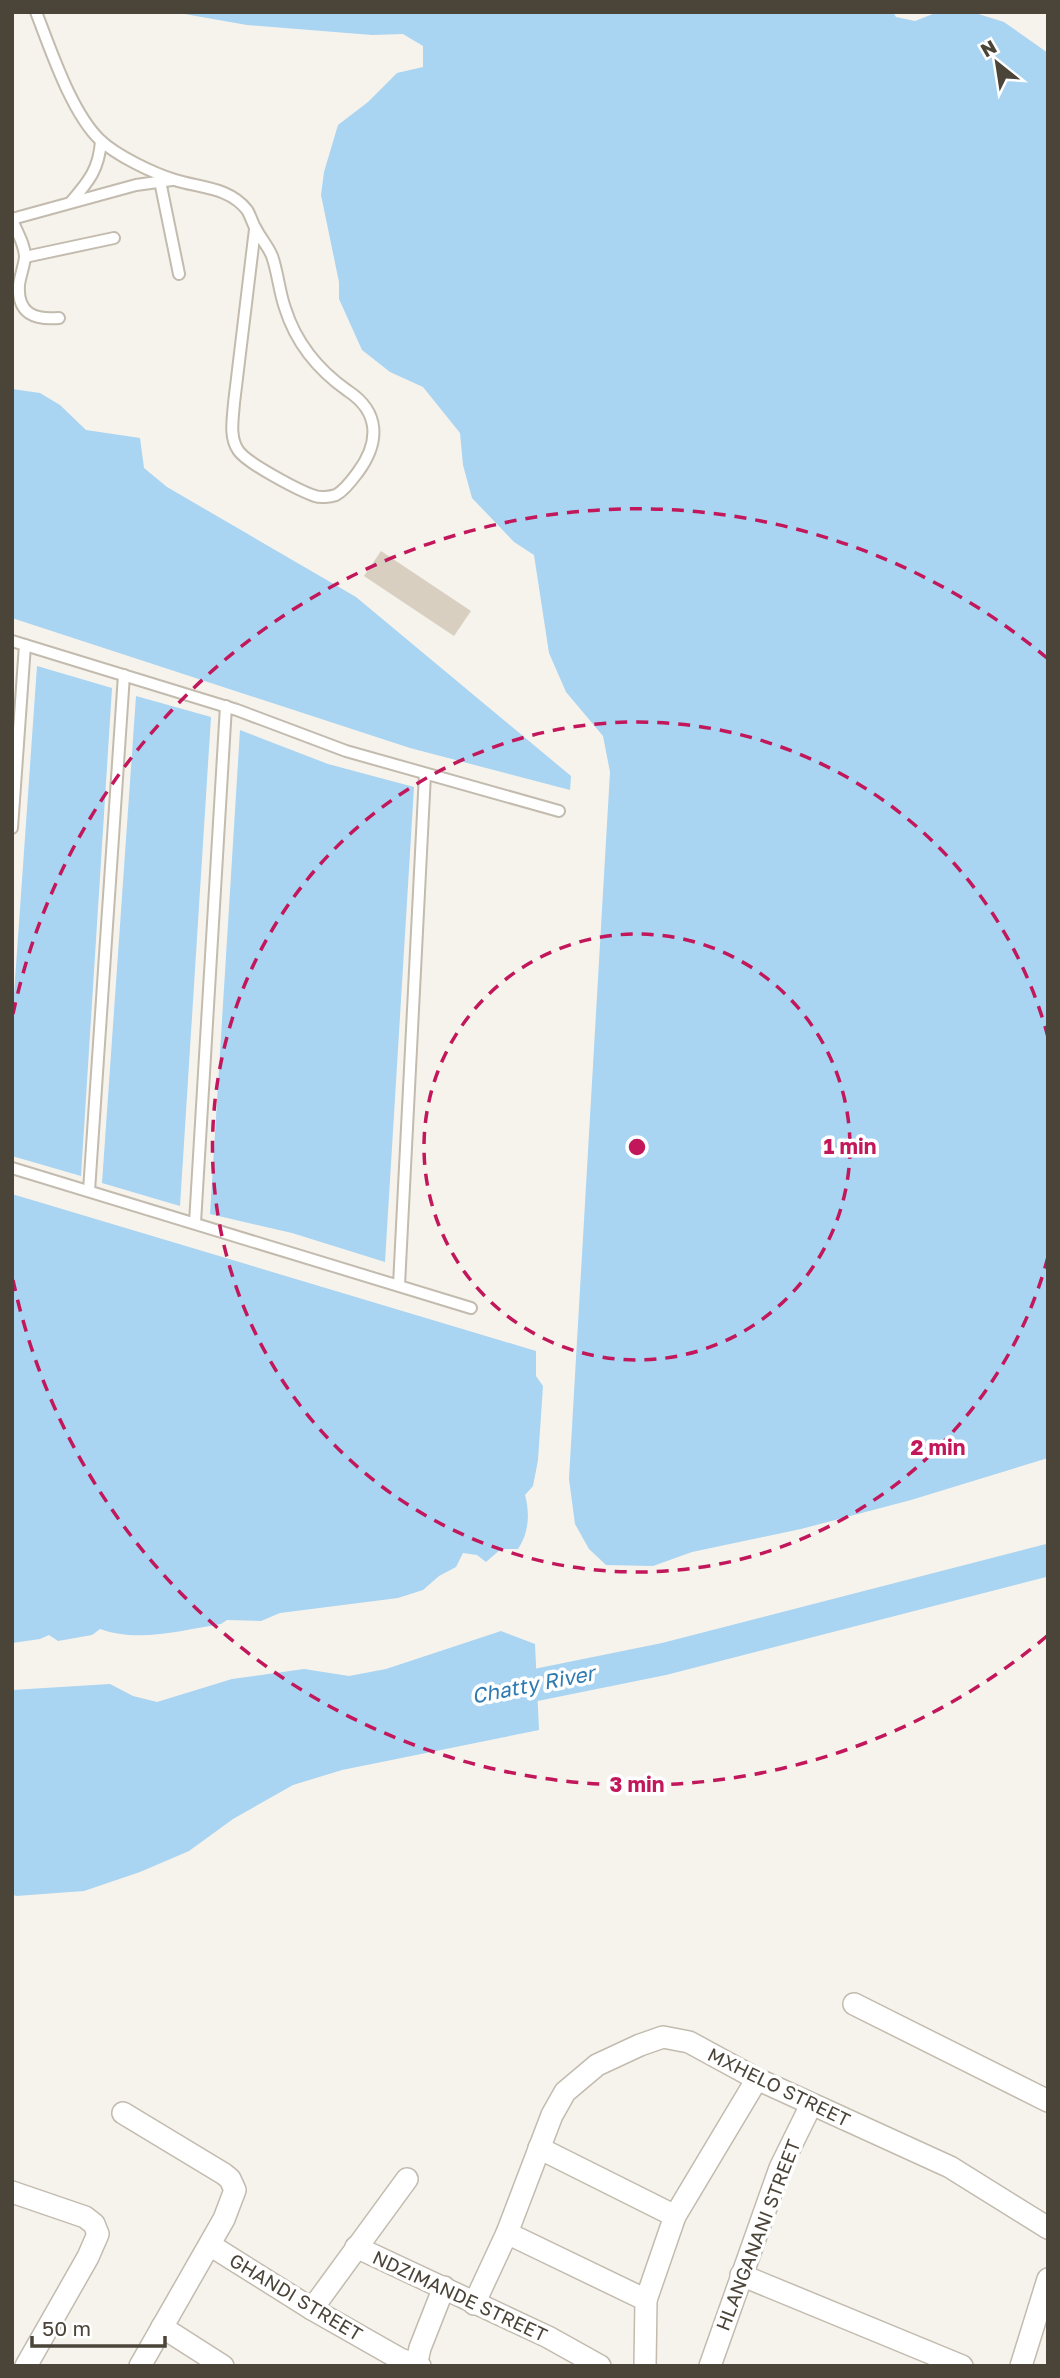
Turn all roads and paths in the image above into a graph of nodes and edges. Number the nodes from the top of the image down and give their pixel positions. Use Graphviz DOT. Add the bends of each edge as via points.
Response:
graph roads {
  1 [pos="36,12"];
  2 [pos="101,141"];
  3 [pos="175,180"];
  4 [pos="160,181"];
  5 [pos="71,202"];
  6 [pos="12,220"];
  7 [pos="255,229"];
  8 [pos="114,238"];
  9 [pos="25,257"];
  10 [pos="179,274"];
  11 [pos="59,318"];
  12 [pos="12,641"];
  13 [pos="25,645"];
  14 [pos="124,675"];
  15 [pos="226,706"];
  16 [pos="425,774"];
  17 [pos="559,811"];
  18 [pos="12,828"];
  19 [pos="12,1168"];
  20 [pos="89,1191"];
  21 [pos="195,1223"];
  22 [pos="399,1285"];
  23 [pos="471,1308"];
  24 [pos="854,2004"];
  25 [pos="757,2080"];
  26 [pos="1048,2101"];
  27 [pos="811,2105"];
  28 [pos="123,2113"];
  29 [pos="539,2148"];
  30 [pos="407,2179"];
  31 [pos="12,2192"];
  32 [pos="675,2216"];
  33 [pos="1048,2228"];
  34 [pos="507,2233"];
  35 [pos="209,2245"];
  36 [pos="356,2247"];
  37 [pos="741,2275"];
  38 [pos="1048,2279"];
  39 [pos="444,2287"];
  40 [pos="646,2300"];
  41 [pos="474,2304"];
  42 [pos="312,2309"];
  43 [pos="162,2327"];
  44 [pos="714,2364"];
  45 [pos="26,2366"];
  46 [pos="141,2366"];
  47 [pos="223,2366"];
  48 [pos="418,2366"];
  49 [pos="600,2366"];
  50 [pos="645,2366"];
  51 [pos="962,2366"];
  52 [pos="1021,2366"];
  1 -- 2 [label="lane" via="70,93"];
  2 -- 3 [label="lane"];
  2 -- 5 [label="lane" via="94,172"];
  3 -- 4 [label="lane"];
  3 -- 7 [label="lane" via="216,189 233,198 245,208"];
  4 -- 5 [label="lane"];
  4 -- 10 [label="lane"];
  5 -- 6 [label="lane"];
  6 -- 9 [label="lane"];
  7 -- 7 [label="lane" via="272,255 284,307 305,350 332,381 365,404 371,415 370,454 336,495 317,497 250,462 237,449 232,432 234,403"];
  8 -- 9 [label="lane"];
  9 -- 11 [label="lane" via="19,297 31,316"];
  12 -- 13 [label="lane"];
  13 -- 14 [label="lane"];
  13 -- 18 [label="lane"];
  14 -- 15 [label="lane"];
  14 -- 20 [label="lane"];
  15 -- 16 [label="lane" via="346,751"];
  15 -- 21 [label="lane"];
  16 -- 17 [label="lane"];
  16 -- 22 [label="lane"];
  19 -- 20 [label="lane"];
  20 -- 21 [label="lane"];
  21 -- 22 [label="lane"];
  22 -- 23 [label="lane"];
  24 -- 26 [label="street"];
  25 -- 27 [label="street, MXHELO STREET"];
  25 -- 29 [label="street, MXHELO STREET" via="690,2042 663,2037 653,2040 597,2065 573,2082 559,2101"];
  25 -- 32 [label="street"];
  27 -- 33 [label="street, MXHELO STREET" via="950,2167"];
  27 -- 37 [label="street, HLANGANANI STREET" via="780,2168"];
  28 -- 35 [label="street" via="230,2179 234,2194"];
  29 -- 32 [label="street"];
  29 -- 34 [label="street, MXHELO STREET"];
  30 -- 36 [label="street"];
  31 -- 45 [label="street" via="85,2217 98,2234"];
  32 -- 40 [label="street"];
  34 -- 40 [label="street"];
  34 -- 41 [label="street, MXHELO STREET"];
  35 -- 42 [label="street, GHANDI STREET"];
  35 -- 43 [label="street"];
  36 -- 39 [label="street, NDZIMANDE STREET"];
  36 -- 42 [label="street"];
  37 -- 44 [label="street, HLANGANANI STREET"];
  37 -- 51 [label="street"];
  38 -- 52 [label="street"];
  39 -- 41 [label="street, NDZIMANDE STREET"];
  39 -- 48 [label="street" via="420,2348"];
  40 -- 50 [label="street"];
  41 -- 49 [label="street, NDZIMANDE STREET"];
  42 -- 48 [label="street, GHANDI STREET"];
  43 -- 46 [label="street"];
  43 -- 47 [label="street"];
}
